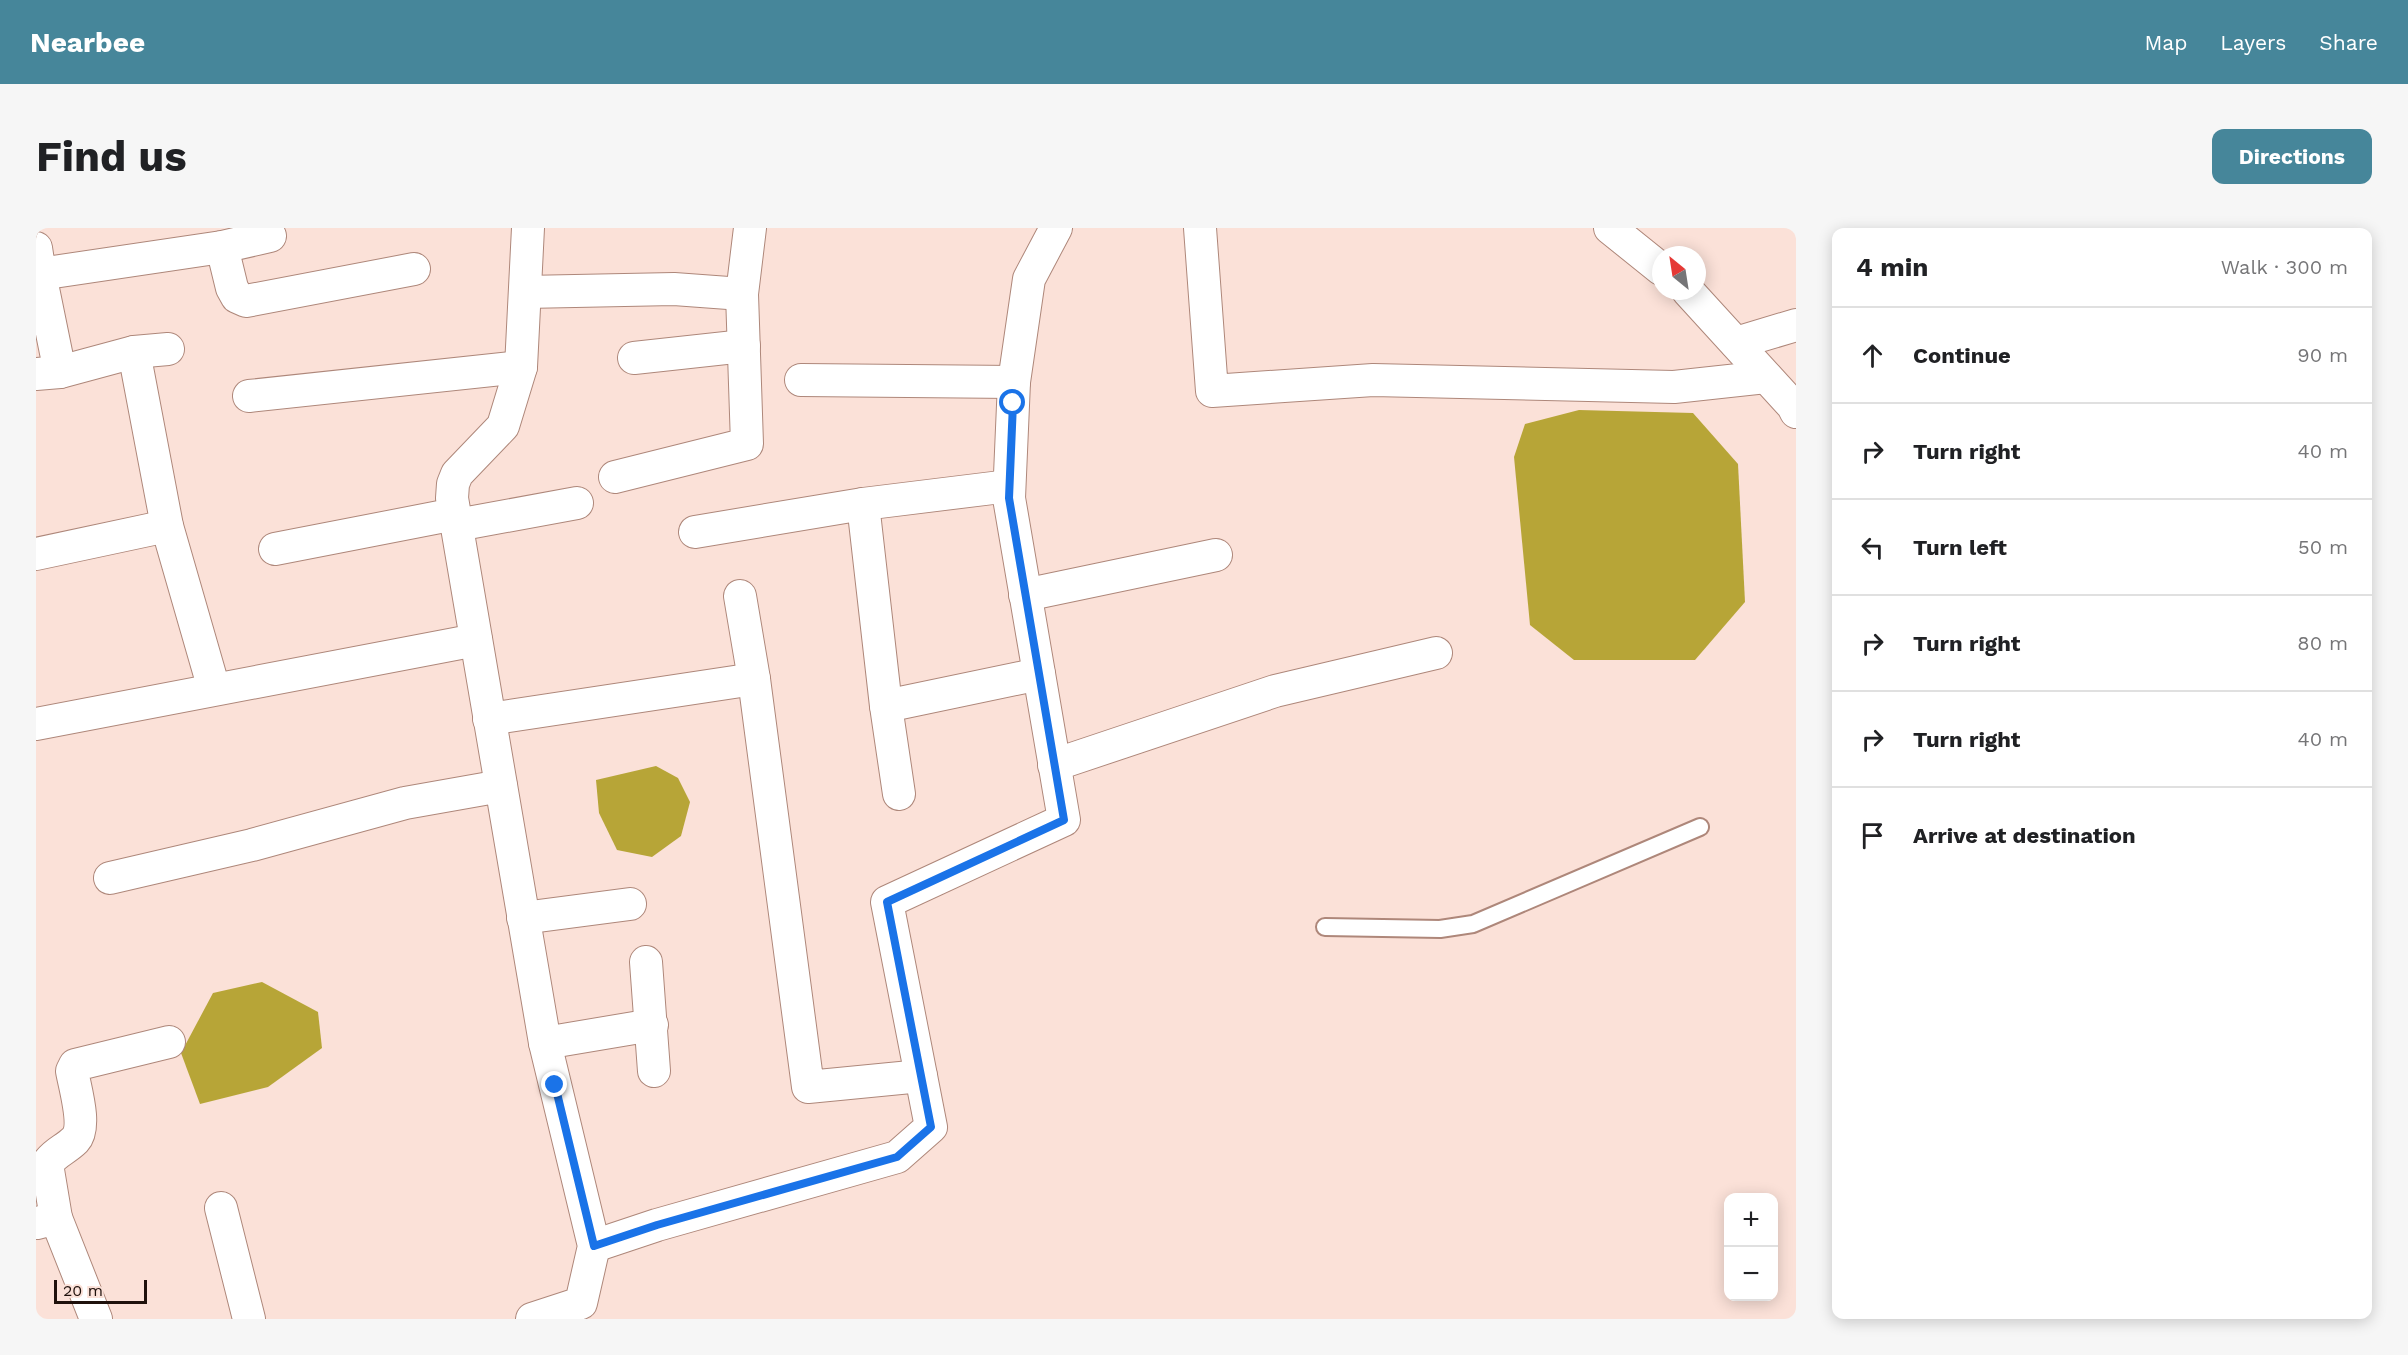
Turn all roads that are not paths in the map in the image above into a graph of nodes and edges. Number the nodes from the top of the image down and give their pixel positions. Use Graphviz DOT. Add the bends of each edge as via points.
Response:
graph roads {
  1 [pos="528,228"];
  2 [pos="750,228"];
  3 [pos="1056,228"];
  4 [pos="1200,228"];
  5 [pos="1610,228"];
  6 [pos="270,236"];
  7 [pos="222,247"];
  8 [pos="38,261"];
  9 [pos="1652,262"];
  10 [pos="414,269"];
  11 [pos="525,292"];
  12 [pos="742,294"];
  13 [pos="1696,300"];
  14 [pos="1796,325"];
  15 [pos="1736,343"];
  16 [pos="744,346"];
  17 [pos="168,349"];
  18 [pos="134,352"];
  19 [pos="633,358"];
  20 [pos="521,367"];
  21 [pos="48,373"];
  22 [pos="1766,376"];
  23 [pos="801,380"];
  24 [pos="1014,382"];
  25 [pos="249,396"];
  26 [pos="1796,412"];
  27 [pos="615,477"];
  28 [pos="1009,486"];
  29 [pos="577,503"];
  30 [pos="863,504"];
  31 [pos="456,520"];
  32 [pos="167,526"];
  33 [pos="694,532"];
  34 [pos="274,549"];
  35 [pos="36,554"];
  36 [pos="1216,555"];
  37 [pos="1025,595"];
  38 [pos="740,596"];
  39 [pos="476,640"];
  40 [pos="1436,653"];
  41 [pos="1039,674"];
  42 [pos="754,679"];
  43 [pos="214,688"];
  44 [pos="886,706"];
  45 [pos="489,718"];
  46 [pos="36,724"];
  47 [pos="1054,765"];
  48 [pos="501,786"];
  49 [pos="899,794"];
  50 [pos="1700,827"];
  51 [pos="110,878"];
  52 [pos="630,904"];
  53 [pos="524,918"];
  54 [pos="1325,927"];
  55 [pos="646,962"];
  56 [pos="652,1025"];
  57 [pos="169,1042"];
  58 [pos="545,1043"];
  59 [pos="654,1071"];
  60 [pos="921,1076"];
  61 [pos="220,1208"];
  62 [pos="46,1220"];
  63 [pos="594,1246"];
  64 [pos="583,1311"];
  65 [pos="96,1319"];
  66 [pos="249,1319"];
  67 [pos="532,1319"];
  1 -- 11 [label="street"];
  2 -- 12 [label="street"];
  3 -- 24 [label="street" via="1029,279"];
  4 -- 22 [label="street" via="1212,391 1373,380 1674,387"];
  5 -- 9 [label="street"];
  6 -- 7 [label="street"];
  7 -- 8 [label="street"];
  7 -- 10 [label="street" via="232,288 237,297 246,301"];
  8 -- 21 [label="street"];
  11 -- 12 [label="street" via="674,289"];
  11 -- 20 [label="street"];
  12 -- 16 [label="street"];
  13 -- 15 [label="street"];
  14 -- 15 [label="street"];
  15 -- 22 [label="street"];
  16 -- 19 [label="street"];
  16 -- 27 [label="street" via="747,444"];
  17 -- 18 [label="street"];
  18 -- 21 [label="street"];
  18 -- 32 [label="street"];
  20 -- 25 [label="street"];
  20 -- 31 [label="street" via="503,426 457,474 452,498"];
  22 -- 26 [label="street"];
  23 -- 24 [label="street"];
  24 -- 28 [label="street"];
  28 -- 30 [label="street"];
  28 -- 37 [label="street"];
  29 -- 31 [label="street"];
  30 -- 33 [label="street"];
  30 -- 44 [label="street"];
  31 -- 34 [label="street"];
  31 -- 39 [label="street"];
  32 -- 35 [label="street"];
  32 -- 43 [label="street"];
  36 -- 37 [label="street"];
  37 -- 41 [label="street"];
  38 -- 42 [label="street"];
  39 -- 43 [label="street"];
  39 -- 45 [label="street"];
  40 -- 47 [label="street" via="1275,691"];
  41 -- 44 [label="street"];
  41 -- 47 [label="street"];
  42 -- 45 [label="street"];
  42 -- 60 [label="street" via="808,1087"];
  43 -- 46 [label="street"];
  44 -- 49 [label="street"];
  45 -- 48 [label="street"];
  47 -- 60 [label="street" via="1064,820 887,902"];
  48 -- 51 [label="street" via="405,803 252,845"];
  48 -- 53 [label="street"];
  50 -- 54 [label="lane" via="1473,924 1440,929"];
  52 -- 53 [label="street"];
  53 -- 58 [label="street"];
  55 -- 56 [label="street"];
  56 -- 58 [label="street"];
  56 -- 59 [label="street"];
  57 -- 62 [label="street" via="75,1065 72,1071 81,1121 78,1137 47,1164"];
  58 -- 63 [label="street"];
  60 -- 63 [label="street" via="931,1127 897,1157"];
  61 -- 66 [label="street"];
  62 -- 65 [label="street"];
  63 -- 64 [label="street"];
  64 -- 67 [label="street"];
}
